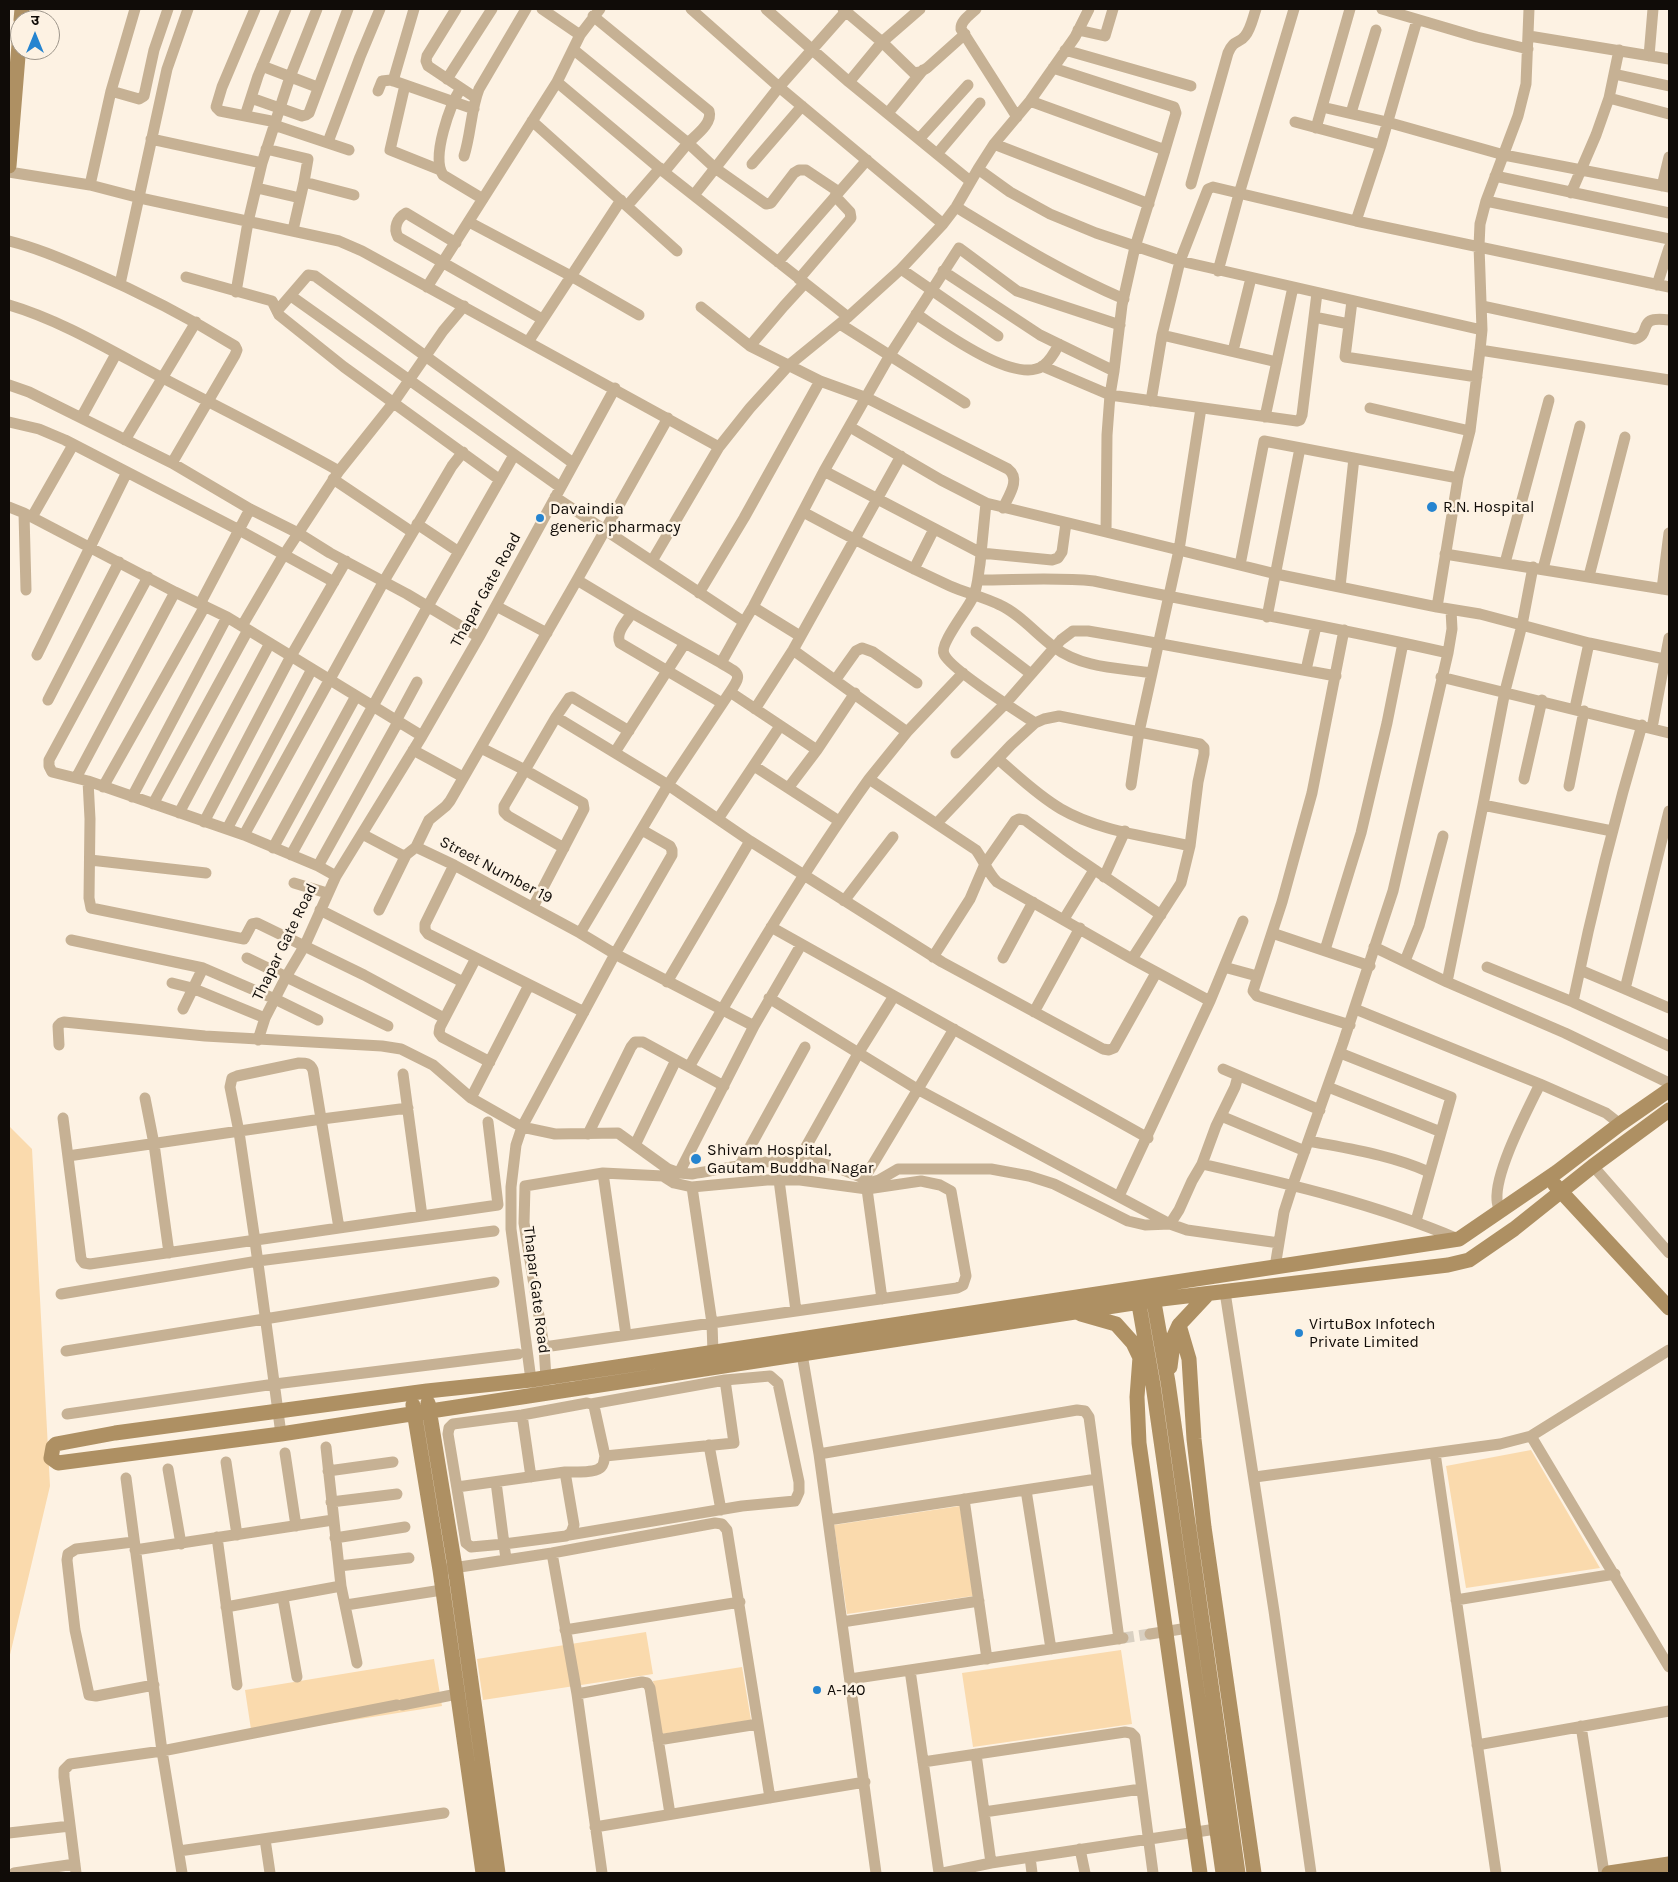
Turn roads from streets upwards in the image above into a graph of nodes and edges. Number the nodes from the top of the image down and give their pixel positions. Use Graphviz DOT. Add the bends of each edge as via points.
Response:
graph roads {
  1 [pos="135,9"];
  2 [pos="168,9"];
  3 [pos="188,9"];
  4 [pos="255,9"];
  5 [pos="286,9"];
  6 [pos="317,9"];
  7 [pos="348,9"];
  8 [pos="380,9"];
  9 [pos="414,9"];
  10 [pos="456,9"];
  11 [pos="492,9"];
  12 [pos="526,9"];
  13 [pos="542,9"];
  14 [pos="691,9"];
  15 [pos="766,9"];
  16 [pos="920,9"];
  17 [pos="976,9"];
  18 [pos="1113,9"];
  19 [pos="1256,9"];
  20 [pos="1294,9"];
  21 [pos="1350,9"];
  22 [pos="1382,9"];
  23 [pos="1529,9"];
  24 [pos="1653,9"];
  25 [pos="846,10"];
  26 [pos="1085,10"];
  27 [pos="597,12"];
  28 [pos="1417,20"];
  29 [pos="1078,30"];
  30 [pos="1376,30"];
  31 [pos="965,34"];
  32 [pos="580,35"];
  33 [pos="1529,36"];
  34 [pos="882,42"];
  35 [pos="1528,49"];
  36 [pos="574,50"];
  37 [pos="812,50"];
  38 [pos="1066,50"];
  39 [pos="1619,50"];
  40 [pos="1649,56"];
  41 [pos="1669,59"];
  42 [pos="18,60"];
  43 [pos="262,66"];
  44 [pos="1053,68"];
  45 [pos="924,70"];
  46 [pos="1614,74"];
  47 [pos="290,77"];
  48 [pos="447,79"];
  49 [pos="393,81"];
  50 [pos="557,82"];
  51 [pos="849,82"];
  52 [pos="405,85"];
  53 [pos="968,85"];
  54 [pos="1191,86"];
  55 [pos="1669,86"];
  56 [pos="317,87"];
  57 [pos="461,88"];
  58 [pos="779,88"];
  59 [pos="110,91"];
  60 [pos="378,91"];
  61 [pos="251,98"];
  62 [pos="1608,98"];
  63 [pos="1030,101"];
  64 [pos="452,102"];
  65 [pos="980,102"];
  66 [pos="475,104"];
  67 [pos="802,106"];
  68 [pos="1322,107"];
  69 [pos="280,108"];
  70 [pos="888,113"];
  71 [pos="1351,114"];
  72 [pos="1669,114"];
  73 [pos="245,116"];
  74 [pos="1017,117"];
  75 [pos="532,121"];
  76 [pos="1294,122"];
  77 [pos="1387,122"];
  78 [pos="275,123"];
  79 [pos="1316,128"];
  80 [pos="152,139"];
  81 [pos="920,139"];
  82 [pos="328,142"];
  83 [pos="688,143"];
  84 [pos="994,144"];
  85 [pos="1381,145"];
  86 [pos="266,149"];
  87 [pos="349,150"];
  88 [pos="1165,150"];
  89 [pos="937,154"];
  90 [pos="1504,155"];
  91 [pos="464,156"];
  92 [pos="1669,157"];
  93 [pos="867,160"];
  94 [pos="262,163"];
  95 [pos="752,164"];
  96 [pos="9,166"];
  97 [pos="715,168"];
  98 [pos="978,169"];
  99 [pos="440,170"];
  100 [pos="662,170"];
  101 [pos="1581,170"];
  102 [pos="9,172"];
  103 [pos="1495,176"];
  104 [pos="304,182"];
  105 [pos="970,182"];
  106 [pos="1191,184"];
  107 [pos="90,185"];
  108 [pos="1666,186"];
  109 [pos="256,188"];
  110 [pos="1572,192"];
  111 [pos="837,194"];
  112 [pos="1238,194"];
  113 [pos="354,195"];
  114 [pos="694,195"];
  115 [pos="140,198"];
  116 [pos="300,198"];
  117 [pos="484,199"];
  118 [pos="1486,201"];
  119 [pos="624,203"];
  120 [pos="1148,204"];
  121 [pos="956,207"];
  122 [pos="1669,213"];
  123 [pos="1356,221"];
  124 [pos="248,222"];
  125 [pos="469,222"];
  126 [pos="943,224"];
  127 [pos="293,230"];
  128 [pos="1669,238"];
  129 [pos="9,241"];
  130 [pos="456,243"];
  131 [pos="1136,246"];
  132 [pos="1479,246"];
  133 [pos="1669,248"];
  134 [pos="677,251"];
  135 [pos="1180,261"];
  136 [pos="444,262"];
  137 [pos="778,262"];
  138 [pos="901,269"];
  139 [pos="943,271"];
  140 [pos="1218,271"];
  141 [pos="570,276"];
  142 [pos="186,277"];
  143 [pos="1251,278"];
  144 [pos="802,281"];
  145 [pos="120,284"];
  146 [pos="1657,284"];
  147 [pos="426,287"];
  148 [pos="1669,287"];
  149 [pos="1294,288"];
  150 [pos="931,290"];
  151 [pos="236,292"];
  152 [pos="1317,293"];
  153 [pos="291,296"];
  154 [pos="1124,300"];
  155 [pos="1352,300"];
  156 [pos="9,305"];
  157 [pos="464,306"];
  158 [pos="1482,306"];
  159 [pos="701,307"];
  160 [pos="277,311"];
  161 [pos="916,314"];
  162 [pos="639,315"];
  163 [pos="1314,317"];
  164 [pos="542,319"];
  165 [pos="844,320"];
  166 [pos="1669,320"];
  167 [pos="196,322"];
  168 [pos="1349,324"];
  169 [pos="1120,325"];
  170 [pos="1482,330"];
  171 [pos="1162,335"];
  172 [pos="998,336"];
  173 [pos="528,342"];
  174 [pos="1059,344"];
  175 [pos="750,346"];
  176 [pos="1480,350"];
  177 [pos="1233,351"];
  178 [pos="116,354"];
  179 [pos="426,355"];
  180 [pos="890,355"];
  181 [pos="1277,362"];
  182 [pos="789,365"];
  183 [pos="1042,366"];
  184 [pos="1114,371"];
  185 [pos="1477,377"];
  186 [pos="162,378"];
  187 [pos="410,379"];
  188 [pos="1669,380"];
  189 [pos="820,381"];
  190 [pos="9,385"];
  191 [pos="615,388"];
  192 [pos="1110,394"];
  193 [pos="867,398"];
  194 [pos="1549,400"];
  195 [pos="209,401"];
  196 [pos="1151,401"];
  197 [pos="394,402"];
  198 [pos="965,403"];
  199 [pos="1201,408"];
  200 [pos="1370,408"];
  201 [pos="1265,417"];
  202 [pos="81,418"];
  203 [pos="668,418"];
  204 [pos="9,422"];
  205 [pos="1580,426"];
  206 [pos="850,427"];
  207 [pos="1470,431"];
  208 [pos="1625,437"];
  209 [pos="125,440"];
  210 [pos="73,445"];
  211 [pos="719,446"];
  212 [pos="1300,448"];
  213 [pos="462,452"];
  214 [pos="514,455"];
  215 [pos="900,456"];
  216 [pos="1354,458"];
  217 [pos="172,463"];
  218 [pos="574,463"];
  219 [pos="824,471"];
  220 [pos="127,472"];
  221 [pos="336,475"];
  222 [pos="1458,478"];
  223 [pos="500,480"];
  224 [pos="557,492"];
  225 [pos="878,498"];
  226 [pos="986,503"];
  227 [pos="9,507"];
  228 [pos="1004,508"];
  229 [pos="250,509"];
  230 [pos="803,512"];
  231 [pos="28,515"];
  232 [pos="1066,523"];
  233 [pos="415,528"];
  234 [pos="605,529"];
  235 [pos="934,529"];
  236 [pos="239,530"];
  237 [pos="1106,532"];
  238 [pos="298,533"];
  239 [pos="1669,533"];
  240 [pos="854,540"];
  241 [pos="90,547"];
  242 [pos="1179,550"];
  243 [pos="459,552"];
  244 [pos="981,552"];
  245 [pos="1445,554"];
  246 [pos="284,555"];
  247 [pos="346,561"];
  248 [pos="652,561"];
  249 [pos="119,562"];
  250 [pos="1505,563"];
  251 [pos="1240,565"];
  252 [pos="1538,568"];
  253 [pos="914,569"];
  254 [pos="1276,574"];
  255 [pos="1589,576"];
  256 [pos="148,577"];
  257 [pos="577,580"];
  258 [pos="978,580"];
  259 [pos="384,581"];
  260 [pos="334,582"];
  261 [pos="1340,587"];
  262 [pos="26,590"];
  263 [pos="1666,590"];
  264 [pos="176,592"];
  265 [pos="699,593"];
  266 [pos="974,595"];
  267 [pos="1168,597"];
  268 [pos="202,605"];
  269 [pos="428,606"];
  270 [pos="496,606"];
  271 [pos="754,607"];
  272 [pos="1437,607"];
  273 [pos="1451,610"];
  274 [pos="632,614"];
  275 [pos="227,617"];
  276 [pos="1267,617"];
  277 [pos="744,622"];
  278 [pos="1522,625"];
  279 [pos="1316,626"];
  280 [pos="245,628"];
  281 [pos="1344,630"];
  282 [pos="976,632"];
  283 [pos="547,633"];
  284 [pos="800,636"];
  285 [pos="479,637"];
  286 [pos="1669,638"];
  287 [pos="1403,642"];
  288 [pos="685,643"];
  289 [pos="1589,643"];
  290 [pos="270,644"];
  291 [pos="1159,644"];
  292 [pos="1054,648"];
  293 [pos="793,650"];
  294 [pos="1448,653"];
  295 [pos="37,655"];
  296 [pos="291,656"];
  297 [pos="1668,660"];
  298 [pos="721,663"];
  299 [pos="312,669"];
  300 [pos="667,670"];
  301 [pos="1306,670"];
  302 [pos="964,673"];
  303 [pos="1152,673"];
  304 [pos="1031,674"];
  305 [pos="1336,676"];
  306 [pos="1442,677"];
  307 [pos="836,679"];
  308 [pos="330,681"];
  309 [pos="417,682"];
  310 [pos="917,683"];
  311 [pos="1504,691"];
  312 [pos="730,692"];
  313 [pos="855,693"];
  314 [pos="356,696"];
  315 [pos="48,700"];
  316 [pos="1542,700"];
  317 [pos="722,703"];
  318 [pos="1006,703"];
  319 [pos="374,706"];
  320 [pos="755,709"];
  321 [pos="1580,710"];
  322 [pos="556,717"];
  323 [pos="397,721"];
  324 [pos="1035,723"];
  325 [pos="780,726"];
  326 [pos="1647,726"];
  327 [pos="629,731"];
  328 [pos="906,732"];
  329 [pos="1139,732"];
  330 [pos="1669,733"];
  331 [pos="422,736"];
  332 [pos="481,748"];
  333 [pos="413,750"];
  334 [pos="817,750"];
  335 [pos="615,752"];
  336 [pos="956,753"];
  337 [pos="998,759"];
  338 [pos="754,766"];
  339 [pos="525,770"];
  340 [pos="463,777"];
  341 [pos="869,779"];
  342 [pos="1524,779"];
  343 [pos="82,780"];
  344 [pos="668,785"];
  345 [pos="1131,785"];
  346 [pos="103,786"];
  347 [pos="1569,786"];
  348 [pos="789,787"];
  349 [pos="132,797"];
  350 [pos="153,804"];
  351 [pos="1484,805"];
  352 [pos="1669,811"];
  353 [pos="179,813"];
  354 [pos="718,819"];
  355 [pos="839,821"];
  356 [pos="204,822"];
  357 [pos="937,823"];
  358 [pos="227,829"];
  359 [pos="642,830"];
  360 [pos="1125,831"];
  361 [pos="1612,831"];
  362 [pos="362,834"];
  363 [pos="244,835"];
  364 [pos="1443,836"];
  365 [pos="893,837"];
  366 [pos="750,841"];
  367 [pos="1190,846"];
  368 [pos="416,847"];
  369 [pos="273,848"];
  370 [pos="564,848"];
  371 [pos="291,855"];
  372 [pos="406,855"];
  373 [pos="90,860"];
  374 [pos="454,864"];
  375 [pos="985,864"];
  376 [pos="318,866"];
  377 [pos="206,873"];
  378 [pos="1099,873"];
  379 [pos="336,876"];
  380 [pos="805,876"];
  381 [pos="294,882"];
  382 [pos="327,893"];
  383 [pos="844,901"];
  384 [pos="1033,902"];
  385 [pos="533,908"];
  386 [pos="320,910"];
  387 [pos="379,910"];
  388 [pos="1161,915"];
  389 [pos="1064,919"];
  390 [pos="1243,921"];
  391 [pos="771,927"];
  392 [pos="1080,928"];
  393 [pos="1272,933"];
  394 [pos="580,934"];
  395 [pos="71,940"];
  396 [pos="802,944"];
  397 [pos="305,946"];
  398 [pos="1374,948"];
  399 [pos="1325,950"];
  400 [pos="615,954"];
  401 [pos="933,957"];
  402 [pos="247,958"];
  403 [pos="476,958"];
  404 [pos="1004,958"];
  405 [pos="1132,959"];
  406 [pos="1405,961"];
  407 [pos="1370,966"];
  408 [pos="1224,967"];
  409 [pos="1487,967"];
  410 [pos="203,968"];
  411 [pos="1580,970"];
  412 [pos="1156,972"];
  413 [pos="1257,976"];
  414 [pos="286,977"];
  415 [pos="463,982"];
  416 [pos="667,982"];
  417 [pos="1447,982"];
  418 [pos="172,983"];
  419 [pos="529,985"];
  420 [pos="192,988"];
  421 [pos="1626,989"];
  422 [pos="894,996"];
  423 [pos="769,998"];
  424 [pos="275,999"];
  425 [pos="1210,1001"];
  426 [pos="1573,1002"];
  427 [pos="1669,1008"];
  428 [pos="183,1009"];
  429 [pos="722,1009"];
  430 [pos="1355,1009"];
  431 [pos="584,1012"];
  432 [pos="1034,1012"];
  433 [pos="265,1018"];
  434 [pos="444,1018"];
  435 [pos="318,1020"];
  436 [pos="1350,1025"];
  437 [pos="388,1026"];
  438 [pos="754,1026"];
  439 [pos="954,1029"];
  440 [pos="258,1040"];
  441 [pos="59,1045"];
  442 [pos="1669,1046"];
  443 [pos="805,1047"];
  444 [pos="859,1052"];
  445 [pos="1340,1053"];
  446 [pos="676,1060"];
  447 [pos="490,1062"];
  448 [pos="689,1067"];
  449 [pos="1223,1069"];
  450 [pos="403,1074"];
  451 [pos="1238,1076"];
  452 [pos="1669,1083"];
  453 [pos="1540,1084"];
  454 [pos="724,1086"];
  455 [pos="1328,1087"];
  456 [pos="917,1089"];
  457 [pos="1669,1090"];
  458 [pos="145,1098"];
  459 [pos="472,1098"];
  460 [pos="408,1108"];
  461 [pos="1320,1110"];
  462 [pos="1669,1110"];
  463 [pos="1221,1116"];
  464 [pos="63,1118"];
  465 [pos="322,1119"];
  466 [pos="488,1122"];
  467 [pos="1620,1124"];
  468 [pos="522,1127"];
  469 [pos="239,1132"];
  470 [pos="1442,1132"];
  471 [pos="588,1134"];
  472 [pos="1148,1138"];
  473 [pos="154,1144"];
  474 [pos="634,1145"];
  475 [pos="1307,1146"];
  476 [pos="68,1156"];
  477 [pos="798,1161"];
  478 [pos="1202,1164"];
  479 [pos="1593,1166"];
  480 [pos="739,1167"];
  481 [pos="1429,1172"];
  482 [pos="603,1173"];
  483 [pos="679,1173"];
  484 [pos="1552,1175"];
  485 [pos="779,1180"];
  486 [pos="865,1184"];
  487 [pos="1293,1184"];
  488 [pos="692,1187"];
  489 [pos="1565,1188"];
  490 [pos="1119,1196"];
  491 [pos="1499,1211"];
  492 [pos="422,1216"];
  493 [pos="1416,1221"];
  494 [pos="1170,1224"];
  495 [pos="339,1228"];
  496 [pos="494,1231"];
  497 [pos="1459,1239"];
  498 [pos="255,1241"];
  499 [pos="1278,1243"];
  500 [pos="169,1253"];
  501 [pos="1669,1253"];
  502 [pos="258,1262"];
  503 [pos="1275,1267"];
  504 [pos="494,1282"];
  505 [pos="1225,1292"];
  506 [pos="61,1294"];
  507 [pos="1208,1294"];
  508 [pos="1145,1295"];
  509 [pos="1669,1295"];
  510 [pos="882,1299"];
  511 [pos="1669,1308"];
  512 [pos="796,1311"];
  513 [pos="1076,1312"];
  514 [pos="266,1318"];
  515 [pos="712,1323"];
  516 [pos="1179,1325"];
  517 [pos="626,1335"];
  518 [pos="544,1347"];
  519 [pos="1669,1350"];
  520 [pos="66,1351"];
  521 [pos="777,1351"];
  522 [pos="713,1353"];
  523 [pos="518,1354"];
  524 [pos="802,1354"];
  525 [pos="1140,1357"];
  526 [pos="539,1379"];
  527 [pos="725,1380"];
  528 [pos="275,1384"];
  529 [pos="1161,1384"];
  530 [pos="427,1391"];
  531 [pos="412,1394"];
  532 [pos="591,1404"];
  533 [pos="277,1412"];
  534 [pos="422,1413"];
  535 [pos="67,1414"];
  536 [pos="522,1415"];
  537 [pos="280,1434"];
  538 [pos="1531,1436"];
  539 [pos="709,1446"];
  540 [pos="326,1448"];
  541 [pos="285,1453"];
  542 [pos="1435,1453"];
  543 [pos="819,1454"];
  544 [pos="605,1456"];
  545 [pos="226,1462"];
  546 [pos="393,1462"];
  547 [pos="168,1469"];
  548 [pos="328,1471"];
  549 [pos="565,1472"];
  550 [pos="531,1477"];
  551 [pos="1254,1477"];
  552 [pos="126,1478"];
  553 [pos="1097,1479"];
  554 [pos="496,1482"];
  555 [pos="457,1487"];
  556 [pos="1026,1490"];
  557 [pos="397,1494"];
  558 [pos="964,1499"];
  559 [pos="331,1502"];
  560 [pos="721,1510"];
  561 [pos="333,1520"];
  562 [pos="828,1520"];
  563 [pos="296,1526"];
  564 [pos="405,1527"];
  565 [pos="237,1535"];
  566 [pos="569,1535"];
  567 [pos="217,1537"];
  568 [pos="335,1538"];
  569 [pos="181,1544"];
  570 [pos="504,1544"];
  571 [pos="134,1546"];
  572 [pos="552,1552"];
  573 [pos="409,1558"];
  574 [pos="506,1559"];
  575 [pos="338,1566"];
  576 [pos="455,1567"];
  577 [pos="440,1570"];
  578 [pos="1615,1574"];
  579 [pos="341,1586"];
  580 [pos="442,1590"];
  581 [pos="283,1598"];
  582 [pos="1456,1600"];
  583 [pos="979,1601"];
  584 [pos="740,1602"];
  585 [pos="346,1606"];
  586 [pos="226,1607"];
  587 [pos="842,1622"];
  588 [pos="1188,1628"];
  589 [pos="565,1630"];
  590 [pos="1165,1632"];
  591 [pos="1150,1634"];
  592 [pos="1051,1649"];
  593 [pos="988,1658"];
  594 [pos="357,1663"];
  595 [pos="1669,1667"];
  596 [pos="910,1670"];
  597 [pos="297,1677"];
  598 [pos="850,1679"];
  599 [pos="154,1685"];
  600 [pos="237,1685"];
  601 [pos="457,1694"];
  602 [pos="577,1694"];
  603 [pos="1669,1711"];
  604 [pos="758,1724"];
  605 [pos="1581,1726"];
  606 [pos="658,1740"];
  607 [pos="1477,1745"];
  608 [pos="162,1751"];
  609 [pos="976,1754"];
  610 [pos="923,1762"];
  611 [pos="865,1782"];
  612 [pos="1141,1789"];
  613 [pos="770,1798"];
  614 [pos="984,1812"];
  615 [pos="444,1813"];
  616 [pos="670,1814"];
  617 [pos="70,1826"];
  618 [pos="595,1827"];
  619 [pos="1216,1829"];
  620 [pos="1195,1832"];
  621 [pos="9,1833"];
  622 [pos="265,1839"];
  623 [pos="1148,1839"];
  624 [pos="1080,1849"];
  625 [pos="179,1851"];
  626 [pos="1030,1857"];
  627 [pos="1669,1864"];
  628 [pos="998,1866"];
  629 [pos="76,1869"];
  630 [pos="14,1873"];
  631 [pos="182,1873"];
  632 [pos="270,1873"];
  633 [pos="483,1873"];
  634 [pos="498,1873"];
  635 [pos="602,1873"];
  636 [pos="876,1873"];
  637 [pos="941,1873"];
  638 [pos="1032,1873"];
  639 [pos="1084,1873"];
  640 [pos="1152,1873"];
  641 [pos="1200,1873"];
  642 [pos="1223,1873"];
  643 [pos="1238,1873"];
  644 [pos="1254,1873"];
  645 [pos="1311,1873"];
  646 [pos="1496,1873"];
  647 [pos="1604,1873"];
  648 [pos="1609,1873"];
  1 -- 59 [label="street"];
  2 -- 59 [label="street" via="154,50 144,96 139,99"];
  3 -- 80 [label="street" via="167,69"];
  4 -- 73 [label="street" via="216,107 220,111"];
  5 -- 43 [label="street"];
  6 -- 47 [label="street"];
  7 -- 56 [label="street"];
  8 -- 82 [label="street"];
  9 -- 49 [label="street"];
  10 -- 48 [label="street" via="426,56 428,66"];
  11 -- 48 [label="street"];
  12 -- 66 [label="street"];
  13 -- 32 [label="street"];
  14 -- 58 [label="street"];
  15 -- 37 [label="street"];
  16 -- 34 [label="street"];
  17 -- 31 [label="street" via="960,25"];
  18 -- 29 [label="street" via="1105,36"];
  19 -- 106 [label="street" via="1247,34 1235,42 1228,53"];
  20 -- 112 [label="street"];
  21 -- 68 [label="street"];
  22 -- 28 [label="street"];
  23 -- 33 [label="street"];
  24 -- 40 [label="street"];
  25 -- 34 [label="street"];
  25 -- 37 [label="street"];
  26 -- 29 [label="street"];
  27 -- 32 [label="street"];
  27 -- 83 [label="street" via="709,111 709,120"];
  28 -- 35 [label="street"];
  28 -- 77 [label="street"];
  29 -- 38 [label="street"];
  30 -- 71 [label="street"];
  31 -- 45 [label="street"];
  31 -- 74 [label="street"];
  32 -- 36 [label="street"];
  33 -- 35 [label="street"];
  33 -- 39 [label="street"];
  34 -- 45 [label="street" via="914,73"];
  34 -- 51 [label="street"];
  35 -- 90 [label="street" via="1526,84"];
  36 -- 50 [label="street"];
  36 -- 83 [label="street"];
  37 -- 51 [label="street"];
  37 -- 58 [label="street"];
  38 -- 44 [label="street"];
  38 -- 54 [label="street"];
  39 -- 40 [label="street"];
  39 -- 46 [label="street"];
  40 -- 41 [label="street"];
  42 -- 96 [label="street"];
  43 -- 47 [label="street"];
  43 -- 61 [label="street"];
  44 -- 63 [label="street"];
  44 -- 88 [label="street" via="1174,107 1176,113"];
  45 -- 70 [label="street"];
  46 -- 55 [label="street"];
  46 -- 62 [label="street"];
  47 -- 56 [label="street"];
  47 -- 69 [label="street"];
  48 -- 57 [label="street"];
  49 -- 52 [label="street"];
  49 -- 60 [label="street" via="382,81"];
  50 -- 75 [label="street"];
  50 -- 100 [label="street"];
  51 -- 70 [label="street"];
  52 -- 64 [label="street"];
  52 -- 99 [label="street" via="390,148 392,152"];
  53 -- 81 [label="street"];
  56 -- 69 [label="street" via="306,116"];
  57 -- 64 [label="street"];
  57 -- 66 [label="street"];
  58 -- 67 [label="street"];
  58 -- 97 [label="street"];
  59 -- 107 [label="street"];
  61 -- 69 [label="street"];
  61 -- 73 [label="street"];
  62 -- 72 [label="street"];
  62 -- 101 [label="street"];
  63 -- 74 [label="street"];
  63 -- 88 [label="street"];
  64 -- 66 [label="street"];
  64 -- 99 [label="street" via="445,125"];
  65 -- 89 [label="street"];
  66 -- 91 [label="street"];
  67 -- 93 [label="street"];
  67 -- 95 [label="street"];
  68 -- 71 [label="street"];
  68 -- 79 [label="street"];
  69 -- 78 [label="street"];
  70 -- 81 [label="street"];
  71 -- 77 [label="street"];
  73 -- 78 [label="street"];
  74 -- 84 [label="street"];
  75 -- 117 [label="street"];
  75 -- 119 [label="street"];
  76 -- 79 [label="street"];
  77 -- 85 [label="street"];
  77 -- 90 [label="street"];
  78 -- 82 [label="street"];
  78 -- 86 [label="street"];
  79 -- 85 [label="street"];
  80 -- 94 [label="street"];
  80 -- 115 [label="street"];
  81 -- 89 [label="street"];
  82 -- 87 [label="street"];
  83 -- 97 [label="street"];
  83 -- 100 [label="street"];
  84 -- 98 [label="street"];
  84 -- 120 [label="street"];
  85 -- 123 [label="street"];
  86 -- 94 [label="street"];
  86 -- 104 [label="street" via="308,159"];
  88 -- 120 [label="street"];
  89 -- 105 [label="street"];
  90 -- 101 [label="street"];
  90 -- 103 [label="street"];
  92 -- 108 [label="street"];
  93 -- 111 [label="street"];
  93 -- 126 [label="street"];
  94 -- 109 [label="street"];
  97 -- 111 [label="street" via="766,204 771,203 799,170 806,170"];
  97 -- 114 [label="street"];
  98 -- 105 [label="street"];
  98 -- 131 [label="street" via="1010,192 1050,214 1096,234"];
  99 -- 117 [label="street" via="443,175"];
  100 -- 114 [label="street"];
  100 -- 119 [label="street"];
  101 -- 108 [label="street"];
  101 -- 110 [label="street"];
  102 -- 107 [label="street"];
  103 -- 110 [label="street"];
  103 -- 118 [label="street"];
  104 -- 113 [label="street"];
  104 -- 116 [label="street"];
  105 -- 121 [label="street"];
  107 -- 115 [label="street"];
  109 -- 116 [label="street"];
  109 -- 124 [label="street"];
  110 -- 122 [label="street"];
  111 -- 137 [label="street"];
  111 -- 144 [label="street" via="851,218"];
  112 -- 123 [label="street"];
  112 -- 135 [label="street" via="1213,187 1208,189"];
  112 -- 140 [label="street"];
  114 -- 137 [label="street"];
  115 -- 124 [label="street"];
  115 -- 145 [label="street"];
  116 -- 127 [label="street"];
  117 -- 125 [label="street"];
  118 -- 128 [label="street"];
  118 -- 132 [label="street"];
  119 -- 134 [label="street"];
  119 -- 141 [label="street"];
  120 -- 131 [label="street"];
  121 -- 126 [label="street"];
  121 -- 154 [label="street" via="1083,282"];
  123 -- 132 [label="street"];
  124 -- 127 [label="street"];
  124 -- 151 [label="street"];
  125 -- 130 [label="street"];
  125 -- 141 [label="street"];
  126 -- 138 [label="street"];
  127 -- 147 [label="street" via="354,247"];
  129 -- 145 [label="street" via="36,248"];
  130 -- 136 [label="street"];
  130 -- 136 [label="street" via="406,213 399,220 395,229 398,237"];
  131 -- 135 [label="street"];
  131 -- 154 [label="street"];
  132 -- 146 [label="street"];
  132 -- 158 [label="street"];
  133 -- 146 [label="street"];
  135 -- 140 [label="street"];
  135 -- 171 [label="street"];
  136 -- 147 [label="street"];
  136 -- 164 [label="street"];
  137 -- 144 [label="street"];
  138 -- 150 [label="street"];
  138 -- 165 [label="street"];
  139 -- 150 [label="street"];
  139 -- 169 [label="street" via="959,248 1017,291"];
  139 -- 174 [label="street" via="1019,322"];
  140 -- 143 [label="street"];
  141 -- 162 [label="street"];
  141 -- 164 [label="street"];
  142 -- 151 [label="street"];
  143 -- 149 [label="street"];
  143 -- 177 [label="street"];
  144 -- 165 [label="street"];
  144 -- 175 [label="street"];
  145 -- 167 [label="street"];
  146 -- 148 [label="street"];
  147 -- 157 [label="street"];
  149 -- 152 [label="street"];
  149 -- 181 [label="street"];
  150 -- 161 [label="street"];
  150 -- 172 [label="street"];
  151 -- 160 [label="street" via="269,300"];
  152 -- 155 [label="street"];
  152 -- 163 [label="street"];
  153 -- 160 [label="street"];
  153 -- 179 [label="street" via="308,275 315,276"];
  153 -- 187 [label="street"];
  154 -- 169 [label="street"];
  155 -- 168 [label="street"];
  155 -- 170 [label="street"];
  156 -- 178 [label="street" via="33,312"];
  157 -- 173 [label="street"];
  157 -- 179 [label="street"];
  158 -- 166 [label="street" via="1635,339 1639,338 1650,320"];
  158 -- 170 [label="street"];
  159 -- 175 [label="street"];
  160 -- 197 [label="street" via="337,361"];
  161 -- 180 [label="street"];
  161 -- 183 [label="street" via="998,364 1033,370"];
  163 -- 168 [label="street"];
  163 -- 201 [label="street" via="1300,420"];
  164 -- 173 [label="street"];
  165 -- 180 [label="street"];
  165 -- 182 [label="street"];
  167 -- 186 [label="street"];
  167 -- 195 [label="street" via="237,350"];
  168 -- 185 [label="street" via="1345,357"];
  169 -- 184 [label="street"];
  170 -- 176 [label="street"];
  171 -- 177 [label="street"];
  171 -- 196 [label="street"];
  173 -- 191 [label="street"];
  174 -- 183 [label="street"];
  174 -- 184 [label="street"];
  175 -- 182 [label="street"];
  176 -- 185 [label="street"];
  176 -- 188 [label="street"];
  177 -- 181 [label="street"];
  178 -- 186 [label="street"];
  178 -- 202 [label="street"];
  179 -- 187 [label="street"];
  179 -- 218 [label="street"];
  180 -- 193 [label="street"];
  180 -- 198 [label="street"];
  181 -- 201 [label="street"];
  182 -- 189 [label="street"];
  182 -- 211 [label="street"];
  183 -- 192 [label="street"];
  184 -- 192 [label="street"];
  185 -- 207 [label="street"];
  186 -- 195 [label="street"];
  186 -- 209 [label="street"];
  187 -- 197 [label="street"];
  187 -- 214 [label="street"];
  189 -- 193 [label="street"];
  189 -- 265 [label="street"];
  190 -- 202 [label="street"];
  191 -- 203 [label="street"];
  191 -- 218 [label="street, Thapar Gate Road"];
  192 -- 196 [label="street"];
  192 -- 237 [label="street"];
  193 -- 206 [label="street"];
  193 -- 228 [label="street" via="1012,473 1014,482"];
  194 -- 250 [label="street"];
  195 -- 217 [label="street"];
  195 -- 221 [label="street"];
  196 -- 199 [label="street"];
  197 -- 213 [label="street"];
  197 -- 221 [label="street"];
  199 -- 201 [label="street"];
  199 -- 242 [label="street"];
  200 -- 207 [label="street"];
  202 -- 209 [label="street"];
  203 -- 211 [label="street"];
  203 -- 234 [label="street"];
  204 -- 210 [label="street" via="39,429"];
  205 -- 252 [label="street"];
  206 -- 215 [label="street"];
  206 -- 219 [label="street"];
  207 -- 222 [label="street"];
  208 -- 255 [label="street"];
  209 -- 217 [label="street"];
  210 -- 220 [label="street"];
  210 -- 231 [label="street"];
  211 -- 248 [label="street"];
  212 -- 216 [label="street"];
  212 -- 251 [label="street" via="1264,442"];
  212 -- 254 [label="street"];
  213 -- 223 [label="street"];
  213 -- 233 [label="street"];
  214 -- 223 [label="street"];
  214 -- 224 [label="street"];
  215 -- 225 [label="street"];
  215 -- 226 [label="street"];
  216 -- 222 [label="street"];
  216 -- 261 [label="street"];
  217 -- 229 [label="street"];
  218 -- 224 [label="street, Thapar Gate Road"];
  219 -- 225 [label="street"];
  219 -- 230 [label="street"];
  220 -- 236 [label="street"];
  220 -- 241 [label="street"];
  221 -- 233 [label="street"];
  221 -- 238 [label="street"];
  222 -- 245 [label="street"];
  223 -- 243 [label="street"];
  224 -- 234 [label="street"];
  224 -- 270 [label="street, Thapar Gate Road"];
  225 -- 235 [label="street"];
  225 -- 240 [label="street"];
  226 -- 228 [label="street"];
  226 -- 244 [label="street"];
  227 -- 231 [label="street"];
  228 -- 232 [label="street"];
  229 -- 236 [label="street"];
  229 -- 238 [label="street"];
  230 -- 240 [label="street"];
  230 -- 271 [label="street"];
  231 -- 241 [label="street"];
  231 -- 262 [label="street"];
  232 -- 237 [label="street"];
  232 -- 244 [label="street" via="1062,552 1058,558"];
  233 -- 243 [label="street"];
  233 -- 259 [label="street"];
  234 -- 248 [label="street"];
  234 -- 257 [label="street"];
  235 -- 244 [label="street"];
  235 -- 253 [label="street"];
  236 -- 246 [label="street"];
  236 -- 268 [label="street"];
  237 -- 242 [label="street"];
  238 -- 246 [label="street"];
  238 -- 247 [label="street"];
  239 -- 263 [label="street"];
  240 -- 253 [label="street"];
  240 -- 284 [label="street"];
  241 -- 249 [label="street"];
  241 -- 295 [label="street"];
  242 -- 251 [label="street"];
  242 -- 267 [label="street"];
  243 -- 269 [label="street"];
  244 -- 258 [label="street"];
  245 -- 250 [label="street"];
  245 -- 272 [label="street"];
  246 -- 260 [label="street"];
  246 -- 280 [label="street"];
  247 -- 259 [label="street"];
  247 -- 260 [label="street"];
  248 -- 265 [label="street"];
  249 -- 256 [label="street"];
  249 -- 315 [label="street"];
  250 -- 252 [label="street"];
  251 -- 254 [label="street"];
  252 -- 255 [label="street"];
  252 -- 278 [label="street"];
  253 -- 266 [label="street"];
  254 -- 261 [label="street"];
  254 -- 276 [label="street"];
  255 -- 263 [label="street"];
  256 -- 264 [label="street"];
  256 -- 343 [label="street" via="48,760 52,772"];
  257 -- 274 [label="street"];
  257 -- 283 [label="street"];
  258 -- 266 [label="street"];
  258 -- 267 [label="street" via="1069,578"];
  259 -- 269 [label="street"];
  259 -- 308 [label="street"];
  260 -- 296 [label="street"];
  261 -- 272 [label="street"];
  264 -- 268 [label="street"];
  264 -- 343 [label="street"];
  265 -- 277 [label="street"];
  266 -- 292 [label="street" via="1001,605"];
  266 -- 302 [label="street" via="943,650 944,655"];
  267 -- 276 [label="street"];
  267 -- 291 [label="street"];
  268 -- 275 [label="street"];
  268 -- 346 [label="street"];
  269 -- 285 [label="street"];
  269 -- 319 [label="street"];
  270 -- 283 [label="street"];
  270 -- 285 [label="street, Thapar Gate Road"];
  271 -- 277 [label="street"];
  271 -- 284 [label="street"];
  272 -- 273 [label="street"];
  273 -- 278 [label="street"];
  273 -- 294 [label="street"];
  274 -- 288 [label="street"];
  274 -- 300 [label="street" via="619,633 620,644"];
  275 -- 280 [label="street"];
  275 -- 349 [label="street"];
  276 -- 279 [label="street"];
  277 -- 298 [label="street"];
  278 -- 289 [label="street"];
  278 -- 311 [label="street"];
  279 -- 281 [label="street"];
  279 -- 301 [label="street"];
  280 -- 290 [label="street"];
  280 -- 350 [label="street"];
  281 -- 287 [label="street"];
  281 -- 305 [label="street"];
  282 -- 304 [label="street"];
  283 -- 332 [label="street"];
  284 -- 293 [label="street"];
  285 -- 331 [label="street, Thapar Gate Road"];
  286 -- 297 [label="street"];
  287 -- 294 [label="street"];
  287 -- 399 [label="street" via="1361,833"];
  288 -- 298 [label="street"];
  288 -- 300 [label="street"];
  289 -- 297 [label="street"];
  289 -- 321 [label="street"];
  290 -- 296 [label="street"];
  290 -- 353 [label="street"];
  291 -- 292 [label="street" via="1073,631"];
  291 -- 301 [label="street"];
  291 -- 303 [label="street"];
  292 -- 303 [label="street" via="1073,659"];
  292 -- 304 [label="street"];
  293 -- 307 [label="street"];
  293 -- 320 [label="street"];
  294 -- 306 [label="street"];
  296 -- 299 [label="street"];
  296 -- 356 [label="street"];
  297 -- 326 [label="street"];
  298 -- 312 [label="street" via="739,676"];
  299 -- 308 [label="street"];
  299 -- 358 [label="street"];
  300 -- 317 [label="street"];
  300 -- 327 [label="street"];
  301 -- 305 [label="street"];
  302 -- 318 [label="street"];
  302 -- 328 [label="street"];
  303 -- 329 [label="street"];
  304 -- 318 [label="street"];
  305 -- 393 [label="street" via="1312,793"];
  306 -- 311 [label="street"];
  306 -- 398 [label="street" via="1393,891"];
  307 -- 310 [label="street" via="856,651 862,648 873,652"];
  307 -- 313 [label="street"];
  308 -- 314 [label="street"];
  308 -- 363 [label="street"];
  309 -- 323 [label="street"];
  311 -- 316 [label="street"];
  311 -- 351 [label="street"];
  312 -- 317 [label="street"];
  312 -- 320 [label="street"];
  313 -- 328 [label="street"];
  313 -- 334 [label="street"];
  314 -- 319 [label="street"];
  314 -- 369 [label="street"];
  316 -- 321 [label="street"];
  316 -- 342 [label="street"];
  317 -- 344 [label="street"];
  318 -- 324 [label="street"];
  318 -- 336 [label="street"];
  319 -- 323 [label="street"];
  319 -- 371 [label="street"];
  320 -- 325 [label="street"];
  321 -- 326 [label="street"];
  321 -- 347 [label="street"];
  322 -- 327 [label="street" via="572,697"];
  322 -- 335 [label="street"];
  322 -- 339 [label="street"];
  323 -- 331 [label="street"];
  323 -- 376 [label="street"];
  324 -- 329 [label="street" via="1059,716"];
  324 -- 337 [label="street"];
  325 -- 334 [label="street"];
  325 -- 338 [label="street"];
  326 -- 330 [label="street"];
  326 -- 361 [label="street"];
  327 -- 335 [label="street"];
  328 -- 341 [label="street"];
  329 -- 345 [label="street"];
  329 -- 367 [label="street" via="1195,742 1204,748"];
  331 -- 333 [label="street, Thapar Gate Road"];
  332 -- 339 [label="street"];
  332 -- 340 [label="street"];
  333 -- 340 [label="street"];
  333 -- 362 [label="street, Thapar Gate Road"];
  334 -- 348 [label="street"];
  335 -- 344 [label="street"];
  337 -- 357 [label="street"];
  337 -- 360 [label="street" via="1040,796 1062,810 1095,824"];
  338 -- 348 [label="street"];
  338 -- 354 [label="street"];
  339 -- 370 [label="street" via="583,803 584,809"];
  339 -- 370 [label="street" via="504,806 504,812"];
  340 -- 368 [label="street" via="446,806 429,820"];
  341 -- 355 [label="street"];
  341 -- 357 [label="street"];
  343 -- 346 [label="street"];
  343 -- 373 [label="street"];
  344 -- 354 [label="street"];
  344 -- 359 [label="street"];
  346 -- 349 [label="street"];
  348 -- 355 [label="street"];
  349 -- 350 [label="street"];
  350 -- 353 [label="street"];
  351 -- 361 [label="street"];
  351 -- 417 [label="street"];
  352 -- 421 [label="street"];
  353 -- 356 [label="street"];
  354 -- 366 [label="street"];
  355 -- 380 [label="street"];
  356 -- 358 [label="street"];
  357 -- 375 [label="street" via="976,850"];
  358 -- 363 [label="street"];
  359 -- 394 [label="street"];
  359 -- 400 [label="street, Thapar Gate Road" via="670,846 672,855"];
  360 -- 367 [label="street"];
  360 -- 378 [label="street"];
  361 -- 411 [label="street"];
  362 -- 372 [label="street"];
  362 -- 379 [label="street, Thapar Gate Road"];
  363 -- 369 [label="street"];
  364 -- 406 [label="street"];
  365 -- 383 [label="street"];
  366 -- 380 [label="street"];
  366 -- 416 [label="street"];
  367 -- 388 [label="street" via="1181,882"];
  368 -- 372 [label="street, Street Number 19"];
  368 -- 374 [label="street, Street Number 19"];
  369 -- 371 [label="street"];
  370 -- 385 [label="street"];
  371 -- 376 [label="street"];
  372 -- 387 [label="street"];
  373 -- 377 [label="street"];
  373 -- 397 [label="street" via="90,904 95,910 244,939 252,924 257,923"];
  374 -- 385 [label="street, Street Number 19"];
  374 -- 403 [label="street" via="425,930"];
  375 -- 378 [label="street" via="1019,819"];
  375 -- 384 [label="street" via="997,882"];
  375 -- 401 [label="street" via="970,899"];
  376 -- 379 [label="street"];
  378 -- 388 [label="street"];
  378 -- 389 [label="street"];
  379 -- 382 [label="street, Thapar Gate Road"];
  380 -- 383 [label="street"];
  380 -- 391 [label="street"];
  381 -- 382 [label="street"];
  382 -- 386 [label="street, Thapar Gate Road"];
  383 -- 401 [label="street"];
  384 -- 389 [label="street"];
  384 -- 404 [label="street"];
  385 -- 394 [label="street, Street Number 19"];
  386 -- 397 [label="street, Thapar Gate Road"];
  386 -- 415 [label="street"];
  388 -- 405 [label="street"];
  389 -- 392 [label="street"];
  390 -- 408 [label="street"];
  391 -- 396 [label="street"];
  391 -- 429 [label="street"];
  392 -- 405 [label="street"];
  392 -- 432 [label="street"];
  393 -- 399 [label="street"];
  393 -- 413 [label="street"];
  394 -- 400 [label="street, Street Number 19"];
  395 -- 410 [label="street"];
  396 -- 422 [label="street"];
  396 -- 423 [label="street"];
  397 -- 414 [label="street, Thapar Gate Road"];
  397 -- 434 [label="street"];
  398 -- 406 [label="street"];
  398 -- 407 [label="street"];
  399 -- 407 [label="street"];
  400 -- 416 [label="street, Street Number 19"];
  400 -- 431 [label="street, Thapar Gate Road"];
  401 -- 432 [label="street"];
  402 -- 414 [label="street"];
  403 -- 415 [label="street"];
  403 -- 419 [label="street"];
  405 -- 412 [label="street"];
  406 -- 417 [label="street"];
  407 -- 430 [label="street"];
  408 -- 413 [label="street"];
  408 -- 425 [label="street"];
  409 -- 426 [label="street"];
  410 -- 420 [label="street"];
  410 -- 424 [label="street"];
  411 -- 421 [label="street"];
  411 -- 426 [label="street"];
  412 -- 425 [label="street"];
  412 -- 432 [label="street" via="1114,1048 1109,1050"];
  413 -- 436 [label="street" via="1253,991 1257,996"];
  414 -- 424 [label="street, Thapar Gate Road"];
  414 -- 437 [label="street"];
  415 -- 434 [label="street"];
  416 -- 429 [label="street, Street Number 19"];
  417 -- 452 [label="street"];
  418 -- 420 [label="street"];
  419 -- 431 [label="street"];
  419 -- 447 [label="street"];
  420 -- 428 [label="street"];
  420 -- 433 [label="street"];
  421 -- 427 [label="street"];
  422 -- 439 [label="street"];
  422 -- 444 [label="street"];
  423 -- 438 [label="street"];
  423 -- 444 [label="street"];
  424 -- 433 [label="street, Thapar Gate Road"];
  424 -- 435 [label="street"];
  425 -- 472 [label="street"];
  426 -- 442 [label="street"];
  429 -- 438 [label="street, Street Number 19"];
  429 -- 448 [label="street"];
  430 -- 436 [label="street"];
  430 -- 453 [label="street"];
  431 -- 468 [label="street, Thapar Gate Road"];
  433 -- 440 [label="street, Thapar Gate Road"];
  434 -- 447 [label="street" via="439,1033 442,1037"];
  436 -- 445 [label="street"];
  438 -- 454 [label="street"];
  439 -- 456 [label="street"];
  439 -- 472 [label="street"];
  440 -- 441 [label="street" via="64,1022 58,1026"];
  440 -- 459 [label="street" via="401,1049 433,1065"];
  443 -- 480 [label="street"];
  444 -- 456 [label="street"];
  444 -- 477 [label="street"];
  445 -- 455 [label="street"];
  445 -- 470 [label="street" via="1451,1097"];
  446 -- 448 [label="street"];
  446 -- 471 [label="street" via="643,1042 635,1042"];
  446 -- 474 [label="street"];
  447 -- 459 [label="street"];
  448 -- 454 [label="street"];
  449 -- 451 [label="street"];
  450 -- 460 [label="street"];
  451 -- 461 [label="street"];
  451 -- 463 [label="street"];
  453 -- 467 [label="street" via="1606,1113"];
  453 -- 491 [label="street" via="1503,1167 1497,1200"];
  454 -- 483 [label="street"];
  455 -- 461 [label="street"];
  455 -- 470 [label="street"];
  456 -- 486 [label="street"];
  456 -- 490 [label="street"];
  457 -- 467 [label="street"];
  458 -- 473 [label="street"];
  459 -- 468 [label="street"];
  460 -- 465 [label="street"];
  460 -- 492 [label="street"];
  461 -- 475 [label="street"];
  462 -- 479 [label="street"];
  463 -- 475 [label="street"];
  463 -- 478 [label="street"];
  464 -- 476 [label="street"];
  465 -- 469 [label="street"];
  465 -- 469 [label="street" via="311,1065 299,1063 232,1078 230,1087"];
  465 -- 495 [label="street"];
  466 -- 492 [label="street" via="498,1205"];
  467 -- 484 [label="street"];
  468 -- 471 [label="street" via="555,1134"];
  468 -- 526 [label="street, Thapar Gate Road" via="516,1145 511,1187 511,1229"];
  469 -- 473 [label="street"];
  469 -- 498 [label="street"];
  470 -- 481 [label="street"];
  471 -- 474 [label="street" via="618,1133"];
  472 -- 490 [label="street"];
  473 -- 476 [label="street"];
  473 -- 500 [label="street"];
  474 -- 483 [label="street"];
  475 -- 481 [label="street" via="1389,1157"];
  475 -- 487 [label="street"];
  476 -- 500 [label="street" via="84,1263"];
  477 -- 480 [label="street"];
  477 -- 486 [label="street" via="832,1166"];
  478 -- 487 [label="street"];
  478 -- 494 [label="street"];
  479 -- 489 [label="street"];
  479 -- 501 [label="street"];
  480 -- 483 [label="street"];
  481 -- 493 [label="street"];
  482 -- 488 [label="street" via="663,1176 674,1183"];
  482 -- 517 [label="street"];
  482 -- 518 [label="street" via="525,1186 524,1223"];
  484 -- 489 [label="street"];
  484 -- 491 [label="street"];
  485 -- 486 [label="street"];
  485 -- 488 [label="street"];
  485 -- 512 [label="street"];
  486 -- 494 [label="street" via="898,1169 991,1168 1054,1184 1128,1221 1145,1225"];
  486 -- 510 [label="street"];
  486 -- 510 [label="street" via="921,1181 940,1184 951,1191 966,1276 964,1285 957,1288"];
  487 -- 493 [label="street"];
  487 -- 499 [label="street"];
  488 -- 515 [label="street"];
  489 -- 505 [label="street" via="1469,1260"];
  489 -- 509 [label="street"];
  489 -- 511 [label="street"];
  490 -- 494 [label="street"];
  491 -- 497 [label="street"];
  492 -- 495 [label="street"];
  493 -- 497 [label="street"];
  494 -- 499 [label="street" via="1187,1230"];
  495 -- 498 [label="street"];
  496 -- 502 [label="street"];
  497 -- 503 [label="street"];
  498 -- 500 [label="street"];
  498 -- 502 [label="street"];
  499 -- 503 [label="street"];
  502 -- 506 [label="street"];
  502 -- 514 [label="street"];
  503 -- 508 [label="street"];
  504 -- 514 [label="street"];
  505 -- 507 [label="street"];
  505 -- 551 [label="street"];
  507 -- 508 [label="street"];
  507 -- 516 [label="street"];
  508 -- 513 [label="street"];
  508 -- 521 [label="street"];
  508 -- 529 [label="street"];
  510 -- 512 [label="street"];
  512 -- 515 [label="street"];
  513 -- 524 [label="street"];
  513 -- 525 [label="street" via="1116,1324 1134,1343"];
  514 -- 520 [label="street"];
  514 -- 528 [label="street"];
  515 -- 517 [label="street"];
  515 -- 522 [label="street"];
  516 -- 529 [label="street"];
  516 -- 644 [label="street" via="1189,1359 1204,1527"];
  517 -- 518 [label="street"];
  518 -- 526 [label="street"];
  519 -- 538 [label="street"];
  521 -- 522 [label="street"];
  521 -- 524 [label="street"];
  521 -- 534 [label="street"];
  522 -- 526 [label="street"];
  523 -- 528 [label="street"];
  524 -- 543 [label="street"];
  525 -- 529 [label="street"];
  525 -- 590 [label="street" via="1137,1397 1139,1444"];
  526 -- 530 [label="street"];
  527 -- 532 [label="street"];
  527 -- 539 [label="street" via="734,1443"];
  527 -- 560 [label="street" via="770,1376 778,1382 799,1492 795,1501"];
  528 -- 533 [label="street"];
  528 -- 535 [label="street"];
  529 -- 588 [label="street"];
  529 -- 643 [label="street"];
  530 -- 531 [label="street"];
  530 -- 534 [label="street"];
  531 -- 533 [label="street"];
  531 -- 534 [label="street"];
  532 -- 536 [label="street"];
  532 -- 544 [label="street"];
  533 -- 537 [label="street"];
  533 -- 537 [label="street" via="64,1442 53,1447 52,1458 58,1463"];
  534 -- 537 [label="street"];
  534 -- 576 [label="street"];
  534 -- 577 [label="street"];
  536 -- 550 [label="street"];
  536 -- 555 [label="street" via="453,1424 449,1428"];
  538 -- 542 [label="street"];
  538 -- 578 [label="street"];
  539 -- 544 [label="street"];
  539 -- 560 [label="street"];
  540 -- 548 [label="street"];
  541 -- 563 [label="street"];
  542 -- 551 [label="street"];
  542 -- 582 [label="street"];
  543 -- 553 [label="street" via="1077,1410 1085,1411 1089,1417"];
  543 -- 562 [label="street"];
  544 -- 549 [label="street" via="600,1469"];
  545 -- 565 [label="street"];
  546 -- 548 [label="street"];
  547 -- 569 [label="street"];
  548 -- 559 [label="street"];
  549 -- 550 [label="street"];
  549 -- 566 [label="street" via="574,1526"];
  550 -- 554 [label="street"];
  551 -- 645 [label="street"];
  552 -- 571 [label="street"];
  553 -- 556 [label="street"];
  553 -- 592 [label="street" via="1121,1638"];
  554 -- 555 [label="street"];
  554 -- 570 [label="street"];
  555 -- 570 [label="street" via="466,1543 471,1547"];
  556 -- 558 [label="street"];
  556 -- 592 [label="street"];
  557 -- 559 [label="street"];
  558 -- 562 [label="street"];
  558 -- 583 [label="street"];
  559 -- 561 [label="street"];
  560 -- 566 [label="street"];
  561 -- 563 [label="street"];
  561 -- 568 [label="street"];
  562 -- 587 [label="street"];
  563 -- 565 [label="street"];
  564 -- 568 [label="street"];
  565 -- 567 [label="street"];
  566 -- 570 [label="street"];
  567 -- 569 [label="street"];
  567 -- 586 [label="street"];
  568 -- 575 [label="street"];
  569 -- 571 [label="street"];
  570 -- 574 [label="street"];
  571 -- 599 [label="street"];
  571 -- 599 [label="street" via="76,1549 68,1554 75,1630 89,1695"];
  572 -- 574 [label="street"];
  572 -- 584 [label="street" via="722,1524 727,1530"];
  572 -- 589 [label="street"];
  573 -- 575 [label="street"];
  574 -- 576 [label="street"];
  575 -- 579 [label="street"];
  576 -- 577 [label="street"];
  576 -- 634 [label="street"];
  577 -- 580 [label="street"];
  578 -- 582 [label="street"];
  578 -- 595 [label="street"];
  579 -- 581 [label="street"];
  579 -- 585 [label="street"];
  580 -- 585 [label="street"];
  580 -- 601 [label="street"];
  581 -- 586 [label="street"];
  581 -- 597 [label="street"];
  582 -- 607 [label="street"];
  583 -- 587 [label="street"];
  583 -- 593 [label="street"];
  584 -- 589 [label="street"];
  584 -- 604 [label="street"];
  585 -- 594 [label="street"];
  586 -- 600 [label="street"];
  587 -- 598 [label="street"];
  588 -- 590 [label="street"];
  588 -- 619 [label="street"];
  589 -- 602 [label="street"];
  590 -- 591 [label="street"];
  590 -- 620 [label="street"];
  592 -- 593 [label="street"];
  593 -- 596 [label="street"];
  596 -- 598 [label="street"];
  596 -- 610 [label="street"];
  598 -- 611 [label="street"];
  599 -- 608 [label="street"];
  601 -- 608 [label="street"];
  601 -- 633 [label="street"];
  602 -- 606 [label="street" via="647,1683"];
  602 -- 618 [label="street"];
  603 -- 605 [label="street"];
  604 -- 606 [label="street"];
  604 -- 613 [label="street"];
  605 -- 607 [label="street"];
  605 -- 647 [label="street"];
  606 -- 616 [label="street"];
  607 -- 646 [label="street"];
  608 -- 617 [label="street" via="66,1767 64,1776"];
  608 -- 625 [label="street"];
  609 -- 610 [label="street"];
  609 -- 612 [label="street" via="1130,1733 1134,1737"];
  609 -- 614 [label="street"];
  610 -- 637 [label="street"];
  611 -- 613 [label="street"];
  611 -- 636 [label="street"];
  612 -- 614 [label="street"];
  612 -- 623 [label="street"];
  613 -- 616 [label="street"];
  614 -- 628 [label="street"];
  615 -- 622 [label="street"];
  616 -- 618 [label="street"];
  617 -- 621 [label="street"];
  617 -- 629 [label="street"];
  618 -- 635 [label="street"];
  619 -- 620 [label="street"];
  619 -- 642 [label="street"];
  620 -- 623 [label="street"];
  620 -- 641 [label="street"];
  622 -- 625 [label="street"];
  622 -- 632 [label="street"];
  623 -- 624 [label="street"];
  623 -- 640 [label="street"];
  624 -- 626 [label="street"];
  624 -- 639 [label="street"];
  625 -- 631 [label="street"];
  626 -- 628 [label="street"];
  626 -- 638 [label="street"];
  627 -- 648 [label="street"];
  628 -- 637 [label="street"];
  629 -- 630 [label="street"];
}
